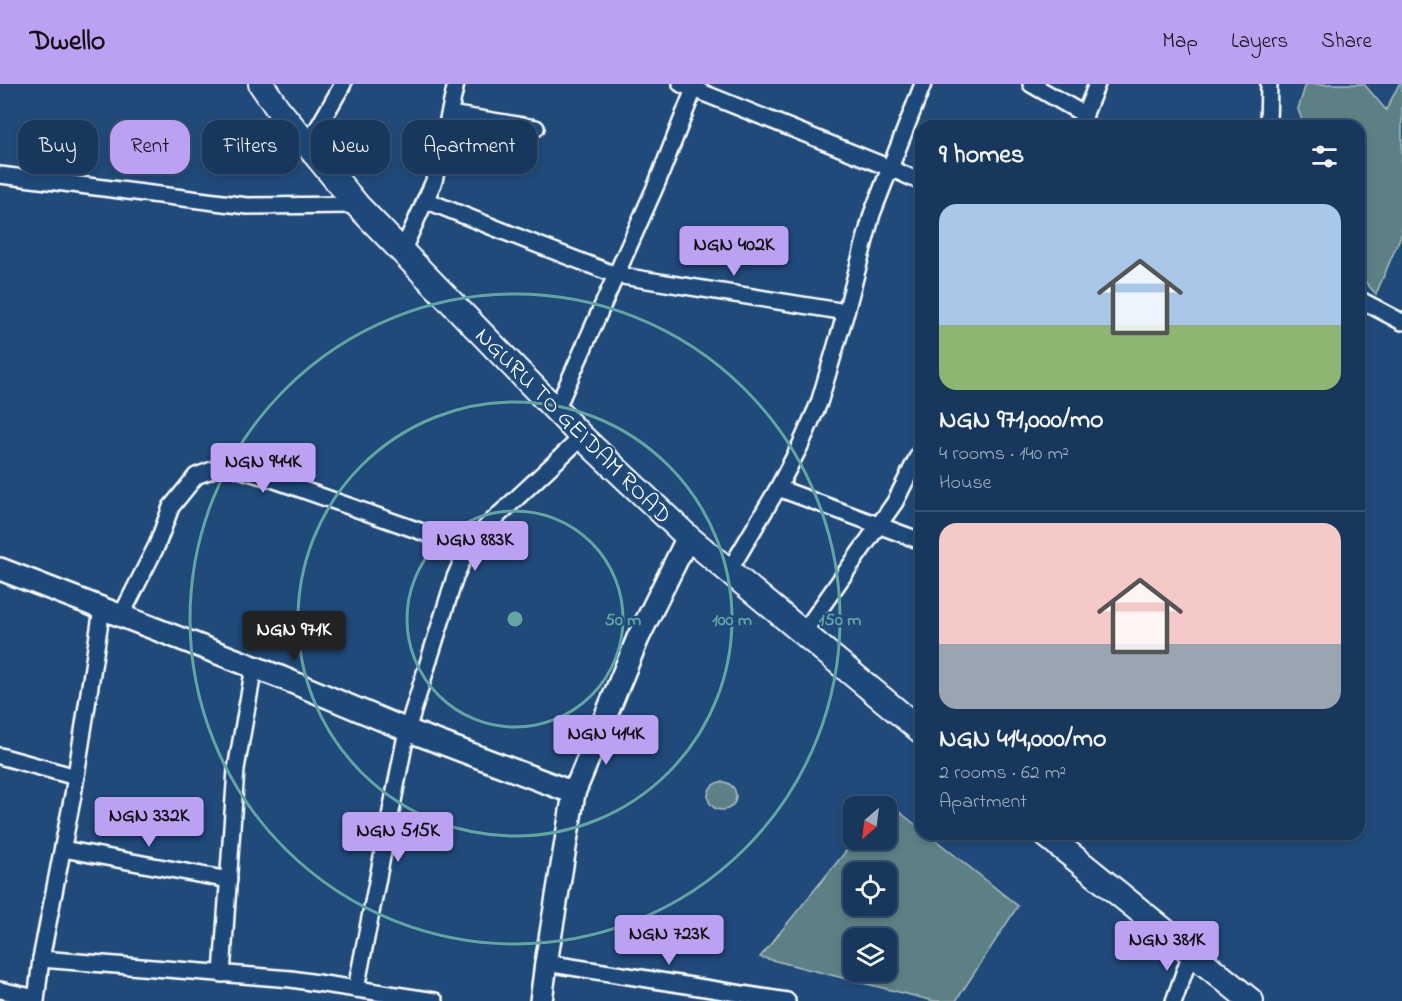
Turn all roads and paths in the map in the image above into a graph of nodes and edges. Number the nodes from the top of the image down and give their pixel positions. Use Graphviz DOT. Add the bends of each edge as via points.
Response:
graph roads {
  1 [pos="261,84"];
  2 [pos="343,84"];
  3 [pos="456,84"];
  4 [pos="923,84"];
  5 [pos="1031,84"];
  6 [pos="1097,84"];
  7 [pos="1269,84"];
  8 [pos="690,86"];
  9 [pos="450,114"];
  10 [pos="487,120"];
  11 [pos="1081,120"];
  12 [pos="1082,120"];
  13 [pos="1268,120"];
  14 [pos="308,146"];
  15 [pos="890,168"];
  16 [pos="0,175"];
  17 [pos="915,179"];
  18 [pos="426,200"];
  19 [pos="357,205"];
  20 [pos="402,252"];
  21 [pos="616,275"];
  22 [pos="1365,301"];
  23 [pos="846,312"];
  24 [pos="1402,322"];
  25 [pos="556,410"];
  26 [pos="582,436"];
  27 [pos="915,462"];
  28 [pos="778,488"];
  29 [pos="879,525"];
  30 [pos="688,537"];
  31 [pos="915,539"];
  32 [pos="468,548"];
  33 [pos="0,569"];
  34 [pos="729,571"];
  35 [pos="112,612"];
  36 [pos="803,633"];
  37 [pos="254,667"];
  38 [pos="915,726"];
  39 [pos="407,730"];
  40 [pos="0,756"];
  41 [pos="76,777"];
  42 [pos="574,793"];
  43 [pos="1052,840"];
  44 [pos="63,849"];
  45 [pos="229,880"];
  46 [pos="1191,953"];
  47 [pos="41,959"];
  48 [pos="546,963"];
  49 [pos="222,974"];
  50 [pos="0,990"];
  51 [pos="348,993"];
  52 [pos="36,999"];
  53 [pos="780,1000"];
  54 [pos="435,1001"];
  55 [pos="541,1001"];
  56 [pos="1174,1001"];
  57 [pos="1251,1001"];
  1 -- 14 [label="main road, NGURU TO GEIDAM ROAD"];
  2 -- 14 [label="street"];
  3 -- 9 [label="street"];
  4 -- 15 [label="street"];
  5 -- 11 [label="street"];
  6 -- 12 [label="street"];
  7 -- 13 [label="street"];
  8 -- 15 [label="street"];
  8 -- 21 [label="street" via="657,183"];
  9 -- 10 [label="street"];
  9 -- 18 [label="street"];
  14 -- 19 [label="main road, NGURU TO GEIDAM ROAD"];
  15 -- 17 [label="street"];
  15 -- 23 [label="street" via="872,214"];
  16 -- 19 [label="street" via="247,206"];
  18 -- 20 [label="street"];
  18 -- 21 [label="street"];
  19 -- 20 [label="main road, NGURU TO GEIDAM ROAD"];
  20 -- 25 [label="main road, NGURU TO GEIDAM ROAD"];
  21 -- 23 [label="street"];
  21 -- 25 [label="street"];
  22 -- 24 [label="street"];
  23 -- 28 [label="street" via="819,404"];
  25 -- 26 [label="main road, NGURU TO GEIDAM ROAD"];
  26 -- 30 [label="main road, NGURU TO GEIDAM ROAD"];
  26 -- 32 [label="street"];
  27 -- 29 [label="street"];
  28 -- 29 [label="street"];
  28 -- 34 [label="street"];
  29 -- 31 [label="street"];
  29 -- 36 [label="street"];
  30 -- 34 [label="main road, NGURU TO GEIDAM ROAD"];
  30 -- 42 [label="street" via="638,638"];
  32 -- 35 [label="street" via="225,465 196,476 171,507 157,545"];
  32 -- 39 [label="street" via="455,577"];
  33 -- 35 [label="street"];
  34 -- 36 [label="main road, NGURU TO GEIDAM ROAD"];
  35 -- 37 [label="street"];
  35 -- 41 [label="street"];
  36 -- 38 [label="main road, NGURU TO GEIDAM ROAD"];
  37 -- 39 [label="street"];
  37 -- 45 [label="street" via="236,769"];
  39 -- 42 [label="street"];
  39 -- 51 [label="street"];
  40 -- 41 [label="street"];
  41 -- 44 [label="street"];
  42 -- 48 [label="street"];
  43 -- 46 [label="main road"];
  44 -- 45 [label="street"];
  44 -- 47 [label="street"];
  45 -- 49 [label="street"];
  46 -- 56 [label="street"];
  46 -- 57 [label="main road"];
  47 -- 49 [label="street"];
  47 -- 52 [label="street"];
  48 -- 53 [label="street"];
  48 -- 55 [label="street"];
  49 -- 51 [label="street" via="291,979"];
  50 -- 52 [label="street"];
  51 -- 54 [label="street"];
}
